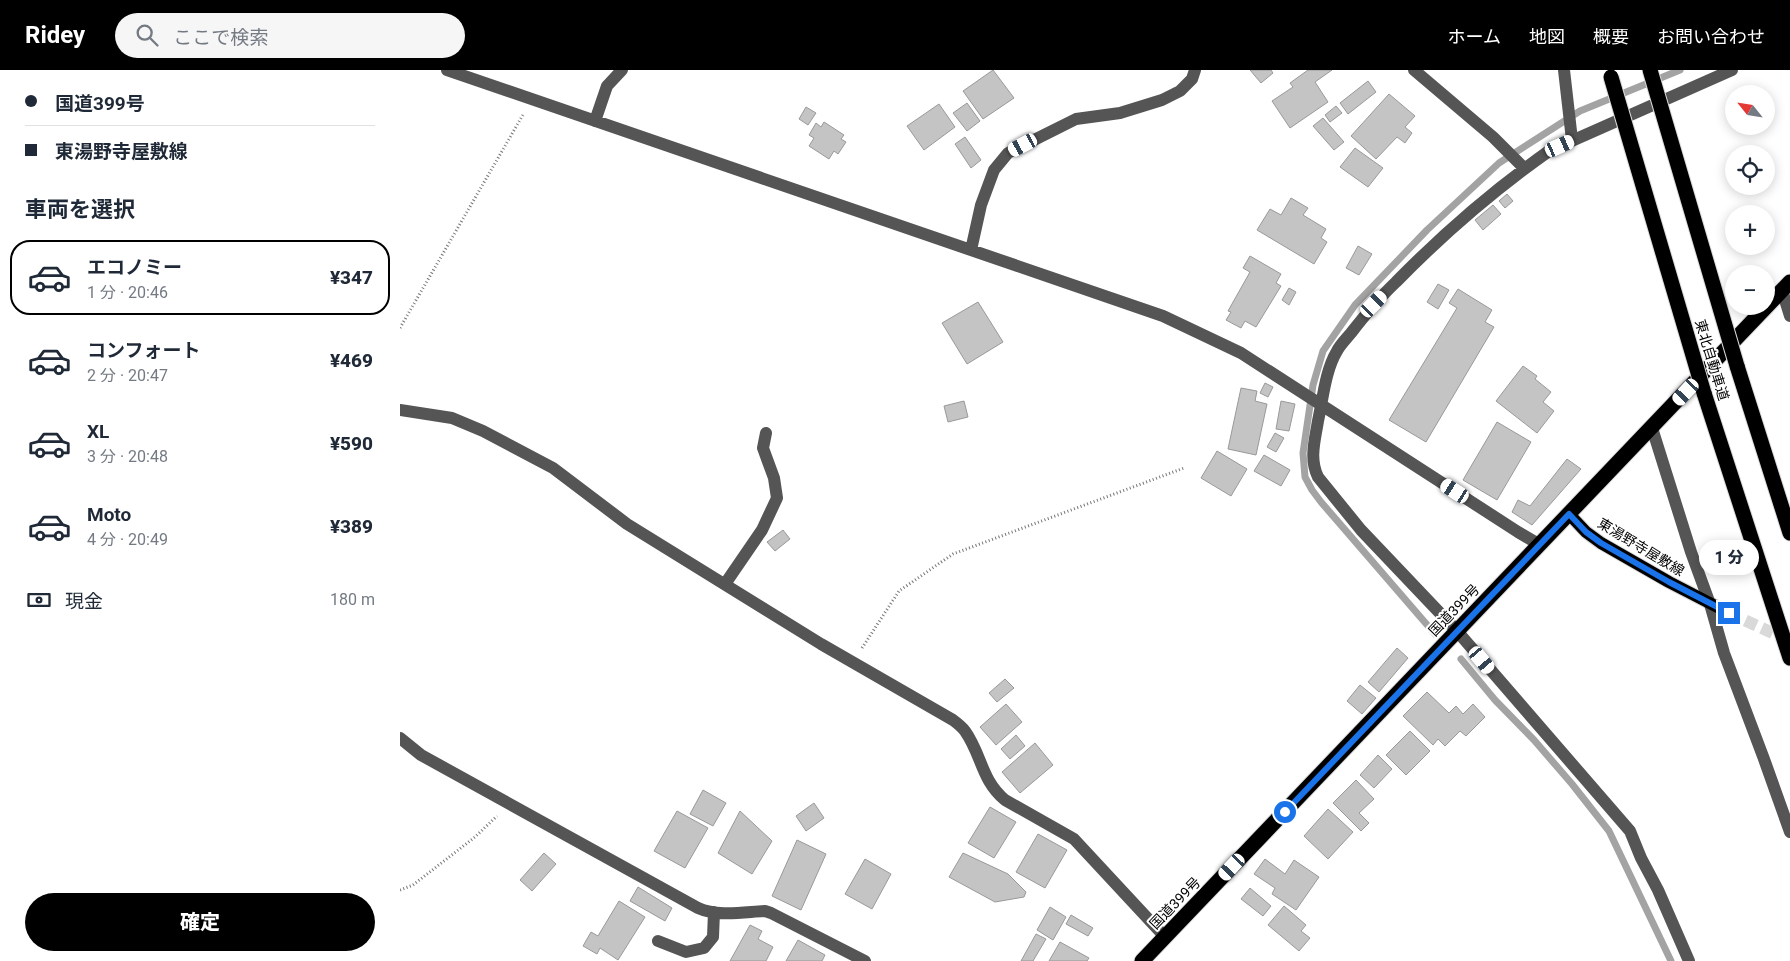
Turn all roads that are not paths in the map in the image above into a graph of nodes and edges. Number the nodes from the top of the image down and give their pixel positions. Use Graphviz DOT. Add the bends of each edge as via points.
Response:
graph roads {
  1 [pos="447,70"];
  2 [pos="622,70"];
  3 [pos="1195,70"];
  4 [pos="1414,70"];
  5 [pos="1564,70"];
  6 [pos="1650,70"];
  7 [pos="1732,70"];
  8 [pos="1610,73"];
  9 [pos="1710,74"];
  10 [pos="595,121"];
  11 [pos="1572,135"];
  12 [pos="1520,164"];
  13 [pos="971,250"];
  14 [pos="1786,286"];
  15 [pos="1790,316"];
  16 [pos="1319,403"];
  17 [pos="400,410"];
  18 [pos="1652,428"];
  19 [pos="766,434"];
  20 [pos="1569,514"];
  21 [pos="1790,532"];
  22 [pos="1540,545"];
  23 [pos="725,584"];
  24 [pos="1710,604"];
  25 [pos="1729,613"];
  26 [pos="1457,631"];
  27 [pos="1790,658"];
  28 [pos="400,738"];
  29 [pos="1790,832"];
  30 [pos="714,912"];
  31 [pos="1165,937"];
  32 [pos="658,941"];
  33 [pos="865,961"];
  34 [pos="1142,961"];
  35 [pos="1689,961"];
  1 -- 10 [label="street"];
  2 -- 10 [label="street" via="606,86"];
  3 -- 13 [label="street" via="1192,79 1180,91 1162,100 1120,113 1076,119 1008,152 994,170 981,205"];
  4 -- 12 [label="street"];
  5 -- 11 [label="street"];
  6 -- 21 [label="highway, 東北自動車道, bridge" via="1737,366"];
  7 -- 9 [label="street"];
  8 -- 27 [label="highway, 東北自動車道, bridge" via="1704,392"];
  9 -- 11 [label="street"];
  10 -- 13 [label="street"];
  11 -- 12 [label="street" via="1549,151"];
  12 -- 16 [label="street" via="1374,304 1337,351"];
  13 -- 16 [label="street" via="1163,316 1241,353"];
  14 -- 15 [label="street"];
  14 -- 18 [label="highway, 国道399号"];
  16 -- 22 [label="street"];
  16 -- 26 [label="street" via="1313,458 1318,477 1361,530"];
  17 -- 23 [label="street" via="452,418 554,468 627,524"];
  18 -- 20 [label="highway, 国道399号"];
  18 -- 24 [label="street"];
  19 -- 23 [label="street" via="763,448 774,478 776,498 762,530"];
  20 -- 22 [label="highway, 国道399号"];
  20 -- 24 [label="main road, 東湯野寺屋敷線" via="1601,543"];
  22 -- 26 [label="highway, 国道399号"];
  23 -- 31 [label="street" via="953,720 964,730 995,791 1074,839"];
  24 -- 25 [label="main road, 東湯野寺屋敷線"];
  24 -- 29 [label="street" via="1724,654"];
  26 -- 31 [label="highway, 国道399号"];
  26 -- 35 [label="street" via="1630,831"];
  28 -- 30 [label="street" via="421,754 510,804 698,908"];
  30 -- 32 [label="street" via="713,937 704,948 686,952"];
  30 -- 33 [label="street" via="772,913"];
  31 -- 34 [label="highway, 国道399号"];
}
